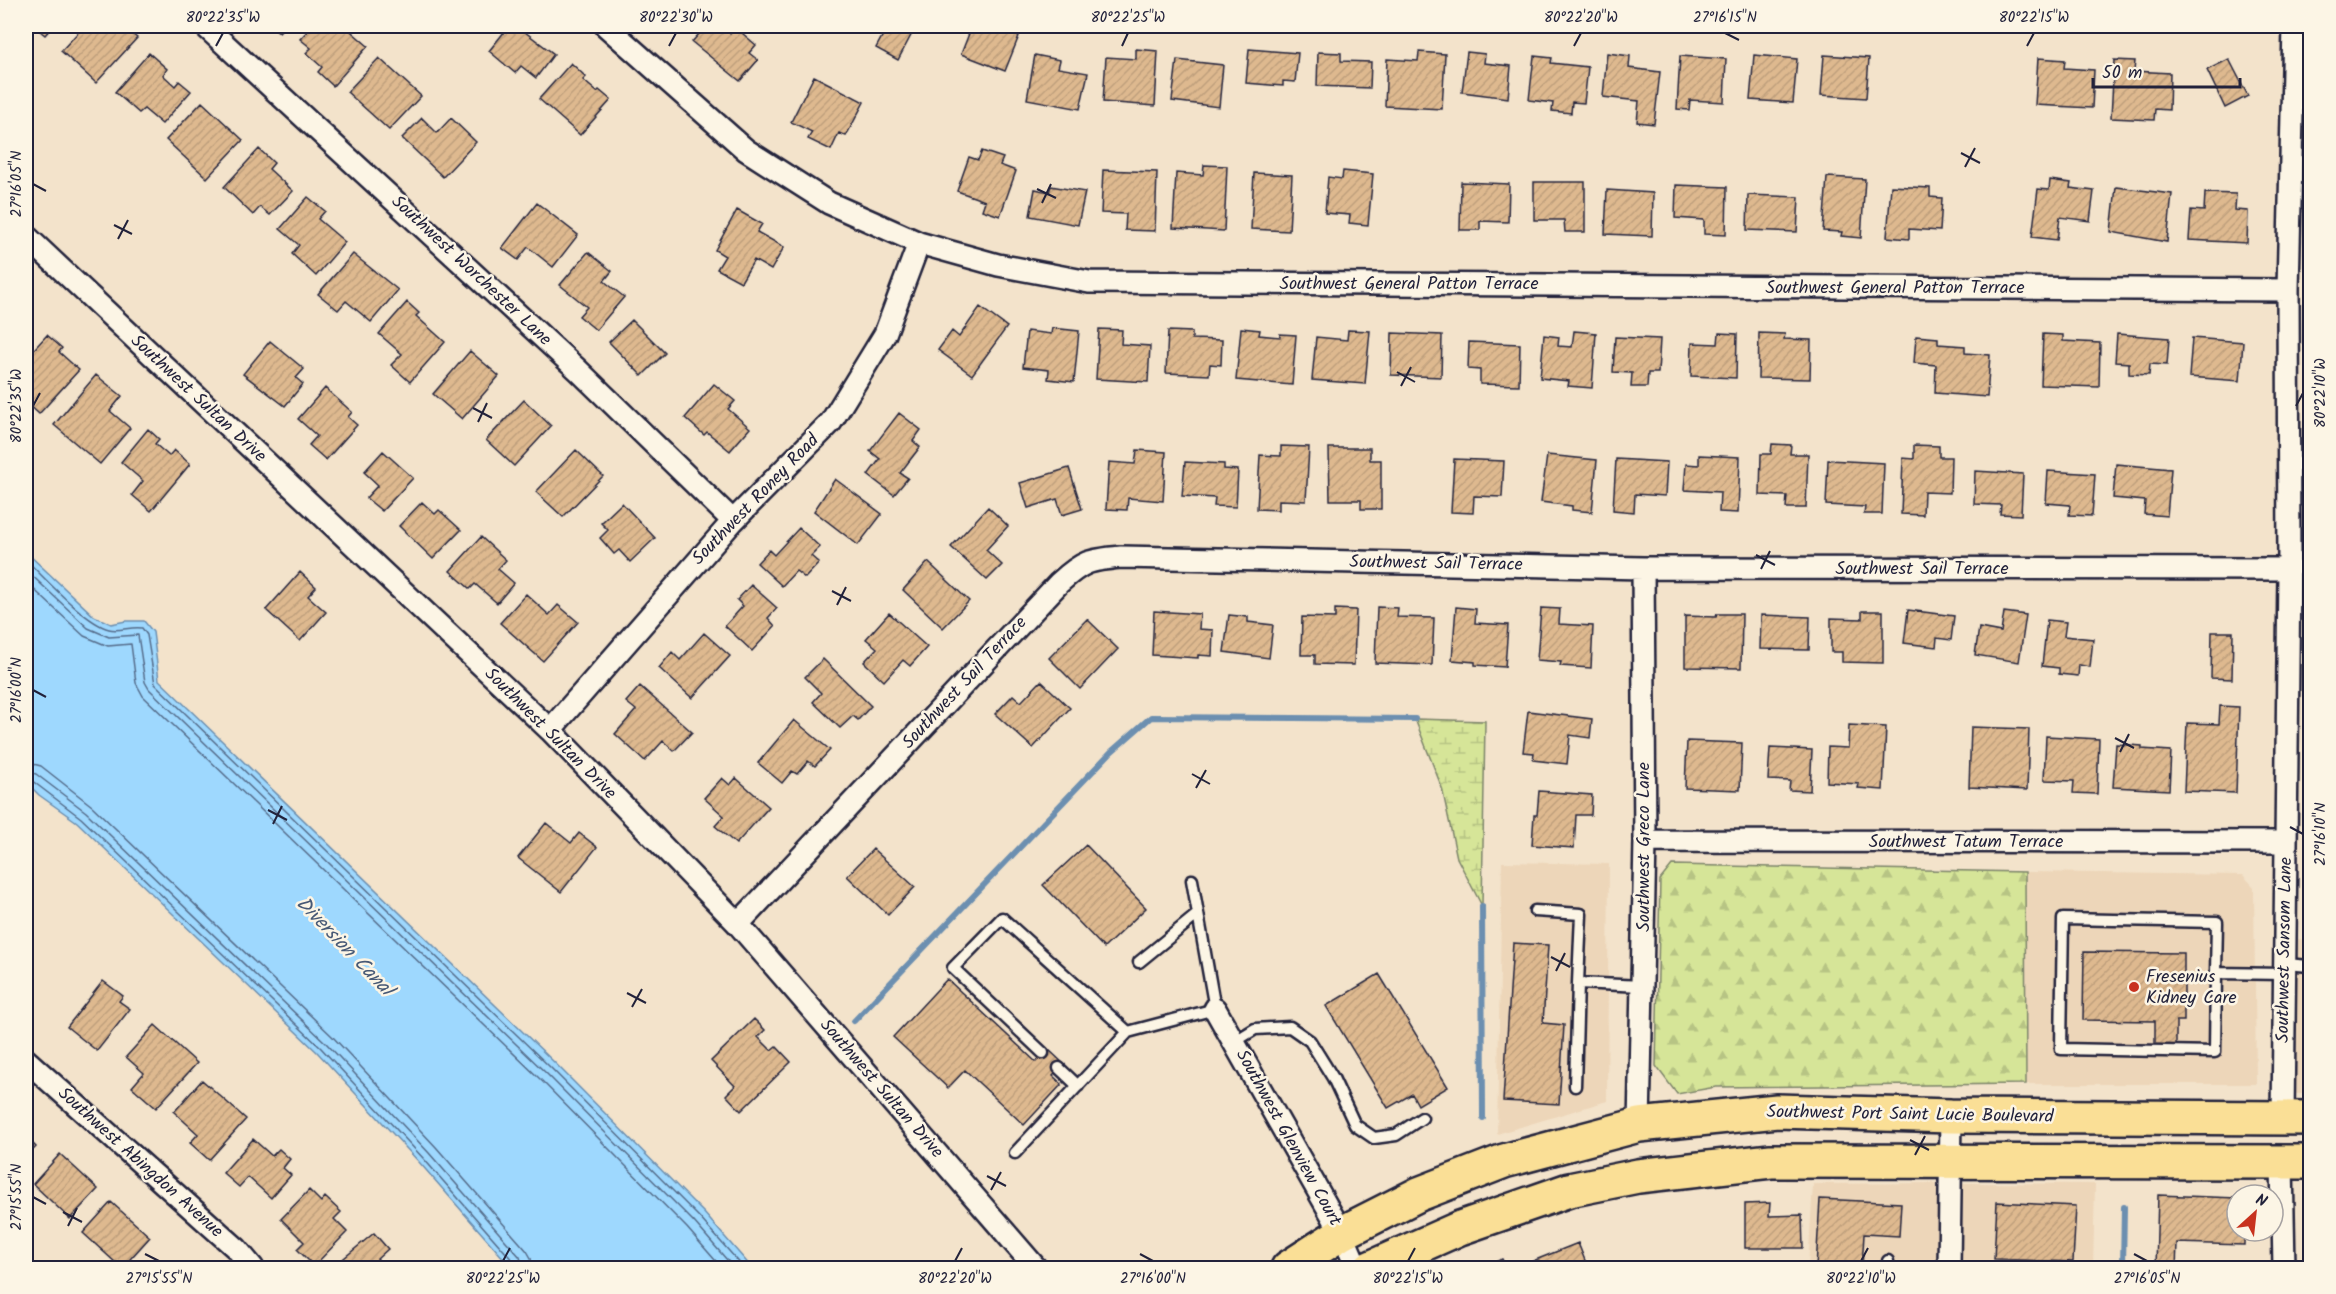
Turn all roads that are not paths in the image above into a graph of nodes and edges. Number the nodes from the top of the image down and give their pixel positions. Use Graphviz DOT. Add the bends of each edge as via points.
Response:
graph roads {
  1 [pos="205,26"];
  2 [pos="606,26"];
  3 [pos="2294,26"];
  4 [pos="26,237"];
  5 [pos="919,243"];
  6 [pos="2288,290"];
  7 [pos="733,521"];
  8 [pos="1643,568"];
  9 [pos="2289,569"];
  10 [pos="550,730"];
  11 [pos="1645,841"];
  12 [pos="2286,842"];
  13 [pos="1192,880"];
  14 [pos="1535,911"];
  15 [pos="1198,914"];
  16 [pos="738,924"];
  17 [pos="1139,962"];
  18 [pos="2310,966"];
  19 [pos="2285,969"];
  20 [pos="2216,972"];
  21 [pos="1578,983"];
  22 [pos="1642,986"];
  23 [pos="1215,1009"];
  24 [pos="1128,1032"];
  25 [pos="1234,1042"];
  26 [pos="1043,1053"];
  27 [pos="26,1060"];
  28 [pos="1059,1068"];
  29 [pos="1078,1086"];
  30 [pos="1575,1086"];
  31 [pos="1951,1116"];
  32 [pos="1422,1118"];
  33 [pos="2297,1118"];
  34 [pos="1640,1125"];
  35 [pos="1015,1153"];
  36 [pos="2296,1162"];
  37 [pos="1950,1163"];
  38 [pos="1341,1233"];
  39 [pos="253,1269"];
  40 [pos="1036,1269"];
  41 [pos="1288,1269"];
  42 [pos="1357,1269"];
  43 [pos="1370,1269"];
  44 [pos="1949,1269"];
  45 [pos="2284,1269"];
  1 -- 7 [label="street, Southwest Worchester Lane" via="570,362"];
  2 -- 5 [label="street, Southwest General Patton Terrace" via="746,150 829,203"];
  3 -- 6 [label="street, Southwest Sansom Lane"];
  4 -- 10 [label="street, Southwest Sultan Drive"];
  5 -- 6 [label="street, Southwest General Patton Terrace" via="998,265 1089,282"];
  5 -- 7 [label="street, Southwest Roney Road" via="885,334 831,422"];
  6 -- 9 [label="street, Southwest Sansom Lane"];
  7 -- 10 [label="street, Southwest Roney Road"];
  8 -- 9 [label="street, Southwest Sail Terrace"];
  8 -- 11 [label="street, Southwest Greco Lane"];
  8 -- 16 [label="street, Southwest Sail Terrace" via="1089,560 1059,583"];
  9 -- 12 [label="street, Southwest Sansom Lane"];
  10 -- 16 [label="street, Southwest Sultan Drive"];
  11 -- 12 [label="street, Southwest Tatum Terrace"];
  11 -- 22 [label="street, Southwest Greco Lane"];
  12 -- 19 [label="street, Southwest Sansom Lane"];
  13 -- 15 [label="lane"];
  14 -- 21 [label="lane" via="1581,914"];
  15 -- 17 [label="lane"];
  15 -- 23 [label="lane"];
  16 -- 40 [label="street, Southwest Sultan Drive"];
  18 -- 19 [label="lane"];
  19 -- 20 [label="lane"];
  19 -- 33 [label="street, Southwest Sansom Lane"];
  20 -- 20 [label="lane" via="2217,922 2063,919 2061,1049 2215,1052"];
  21 -- 22 [label="lane"];
  21 -- 30 [label="lane"];
  22 -- 34 [label="street, Southwest Greco Lane"];
  23 -- 24 [label="lane"];
  23 -- 25 [label="street, Southwest Glenview Court"];
  24 -- 26 [label="lane" via="1002,918 953,968"];
  24 -- 29 [label="lane"];
  25 -- 32 [label="lane" via="1256,1029 1290,1027 1310,1041 1355,1125 1374,1138 1396,1135"];
  25 -- 38 [label="street, Southwest Glenview Court"];
  27 -- 39 [label="street, Southwest Abingdon Avenue" via="237,1250"];
  28 -- 29 [label="lane"];
  29 -- 35 [label="lane"];
  31 -- 33 [label="main road, Southwest Port Saint Lucie Boulevard"];
  31 -- 34 [label="main road, Southwest Port Saint Lucie Boulevard" via="1777,1111"];
  31 -- 37 [label="street"];
  34 -- 38 [label="main road, Southwest Port Saint Lucie Boulevard" via="1504,1161 1419,1194"];
  36 -- 37 [label="main road"];
  36 -- 45 [label="street"];
  37 -- 43 [label="main road" via="1771,1161 1638,1176 1569,1190 1460,1228"];
  37 -- 44 [label="street"];
  38 -- 41 [label="main road, Southwest Port Saint Lucie Boulevard"];
  38 -- 42 [label="street, Southwest Glenview Court"];
}
